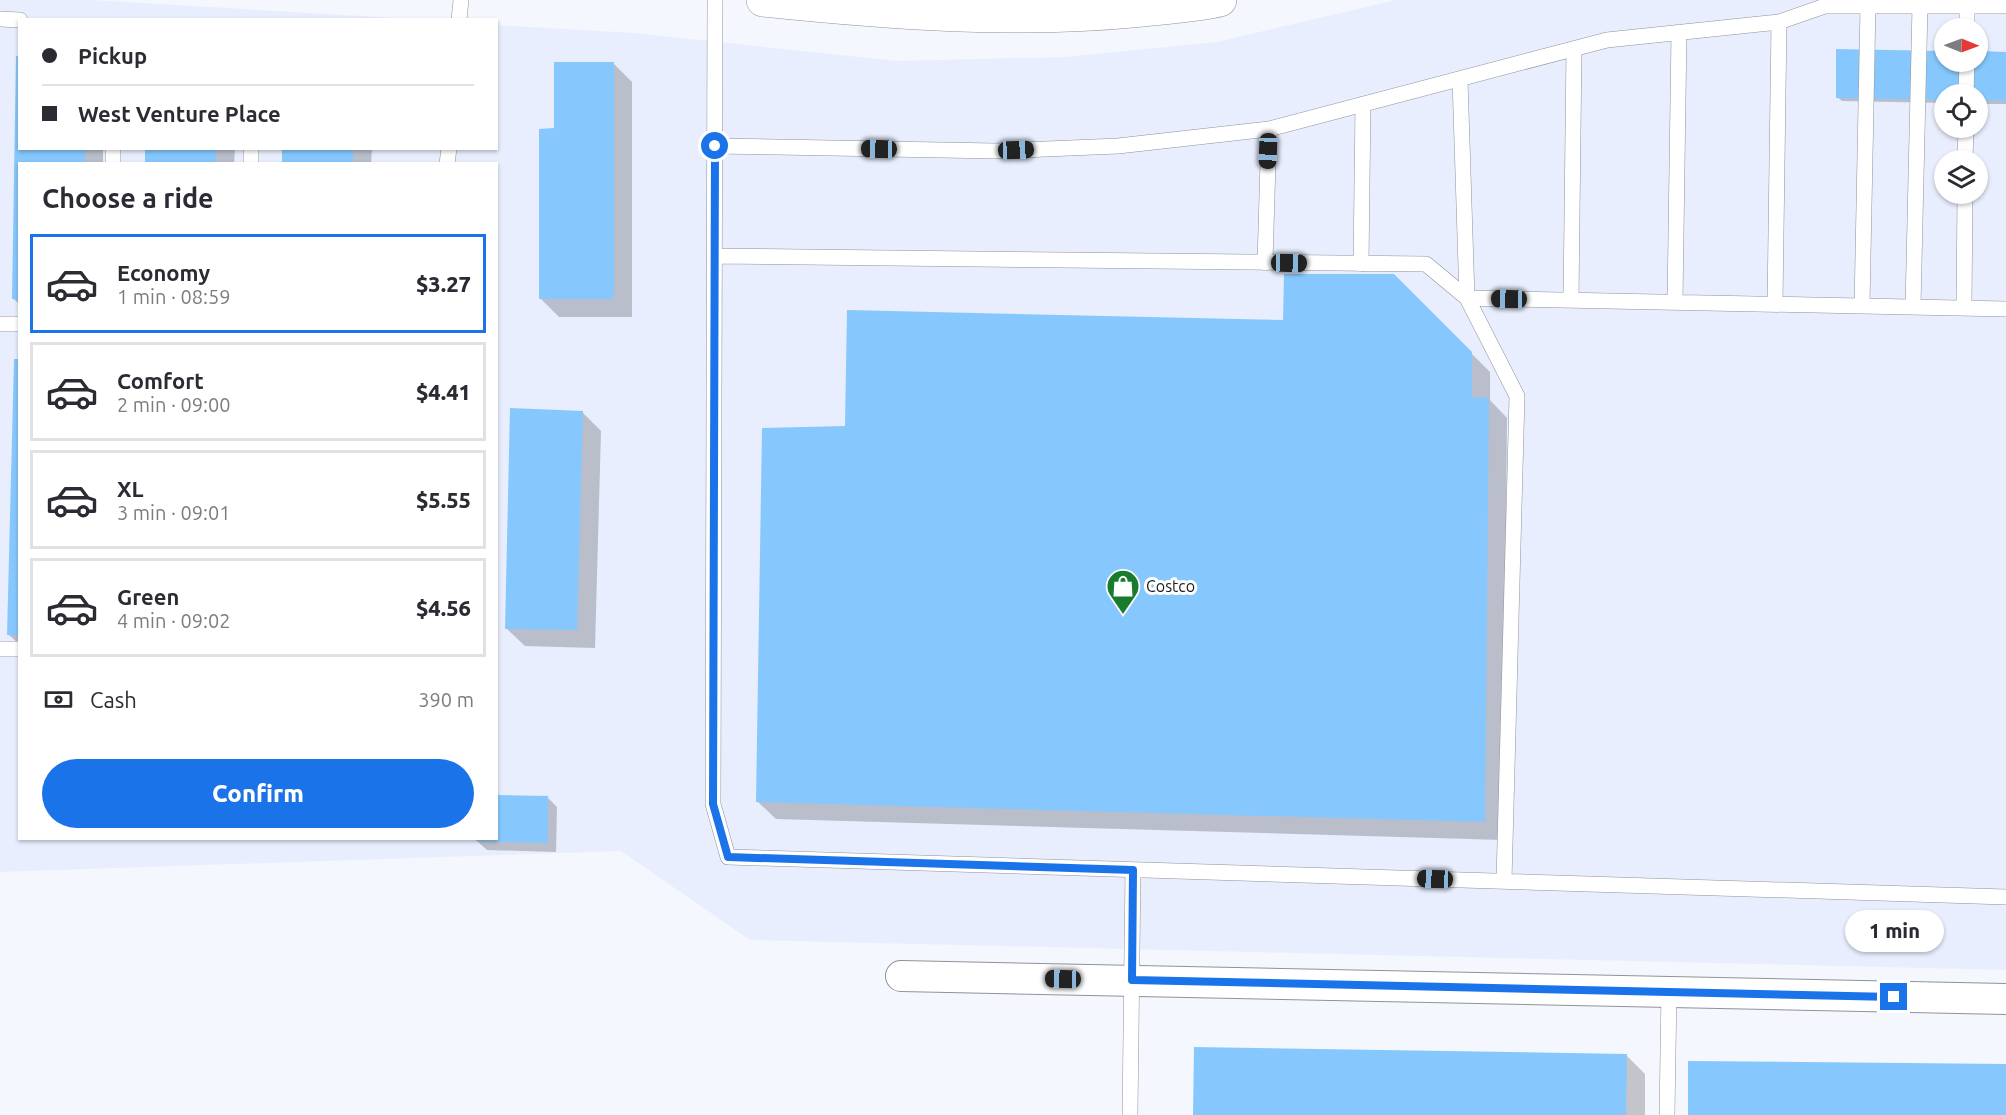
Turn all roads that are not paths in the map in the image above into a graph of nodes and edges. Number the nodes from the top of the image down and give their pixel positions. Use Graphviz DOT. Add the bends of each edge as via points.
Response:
graph roads {
  1 [pos="460,0"];
  2 [pos="715,0"];
  3 [pos="763,0"];
  4 [pos="1220,0"];
  5 [pos="1868,6"];
  6 [pos="1920,6"];
  7 [pos="1967,6"];
  8 [pos="2006,6"];
  9 [pos="1068,7"];
  10 [pos="459,18"];
  11 [pos="1967,18"];
  12 [pos="0,19"];
  13 [pos="18,20"];
  14 [pos="1779,22"];
  15 [pos="1679,32"];
  16 [pos="1574,49"];
  17 [pos="1460,79"];
  18 [pos="1363,104"];
  19 [pos="1269,129"];
  20 [pos="715,146"];
  21 [pos="1965,204"];
  22 [pos="715,256"];
  23 [pos="1266,263"];
  24 [pos="1361,264"];
  25 [pos="1467,298"];
  26 [pos="1571,300"];
  27 [pos="1675,302"];
  28 [pos="1775,304"];
  29 [pos="1862,306"];
  30 [pos="1913,307"];
  31 [pos="1964,308"];
  32 [pos="2006,309"];
  33 [pos="0,324"];
  34 [pos="18,324"];
  35 [pos="0,649"];
  36 [pos="18,650"];
  37 [pos="1133,870"];
  38 [pos="1504,881"];
  39 [pos="2006,897"];
  40 [pos="901,976"];
  41 [pos="1132,980"];
  42 [pos="1669,992"];
  43 [pos="2006,999"];
  44 [pos="1130,1115"];
  45 [pos="1667,1115"];
  1 -- 10 [label="lane"];
  2 -- 20 [label="lane"];
  3 -- 9 [label="street" via="987,16"];
  4 -- 9 [label="street" via="1100,14"];
  5 -- 6 [label="lane"];
  5 -- 14 [label="lane" via="1825,6"];
  5 -- 29 [label="lane"];
  6 -- 7 [label="lane"];
  6 -- 30 [label="lane"];
  7 -- 8 [label="lane"];
  7 -- 11 [label="lane"];
  12 -- 13 [label="lane"];
  14 -- 15 [label="lane"];
  14 -- 28 [label="lane"];
  15 -- 16 [label="lane" via="1607,40"];
  15 -- 27 [label="lane"];
  16 -- 17 [label="lane"];
  16 -- 26 [label="lane"];
  17 -- 18 [label="lane"];
  17 -- 25 [label="lane"];
  18 -- 19 [label="lane"];
  18 -- 24 [label="lane"];
  19 -- 20 [label="lane" via="1118,146 996,151"];
  19 -- 23 [label="lane"];
  20 -- 22 [label="lane"];
  21 -- 31 [label="lane"];
  22 -- 23 [label="lane"];
  22 -- 37 [label="lane" via="713,804 728,857"];
  23 -- 24 [label="lane"];
  24 -- 25 [label="lane" via="1426,264"];
  25 -- 26 [label="lane"];
  25 -- 38 [label="lane" via="1517,396"];
  26 -- 27 [label="lane"];
  27 -- 28 [label="lane"];
  28 -- 29 [label="lane"];
  29 -- 30 [label="lane"];
  30 -- 31 [label="lane"];
  31 -- 32 [label="lane"];
  33 -- 34 [label="lane"];
  35 -- 36 [label="lane"];
  37 -- 38 [label="lane"];
  37 -- 41 [label="lane"];
  38 -- 39 [label="lane"];
  40 -- 41 [label="street"];
  41 -- 42 [label="street"];
  41 -- 44 [label="lane"];
  42 -- 43 [label="street"];
  42 -- 45 [label="lane"];
}
